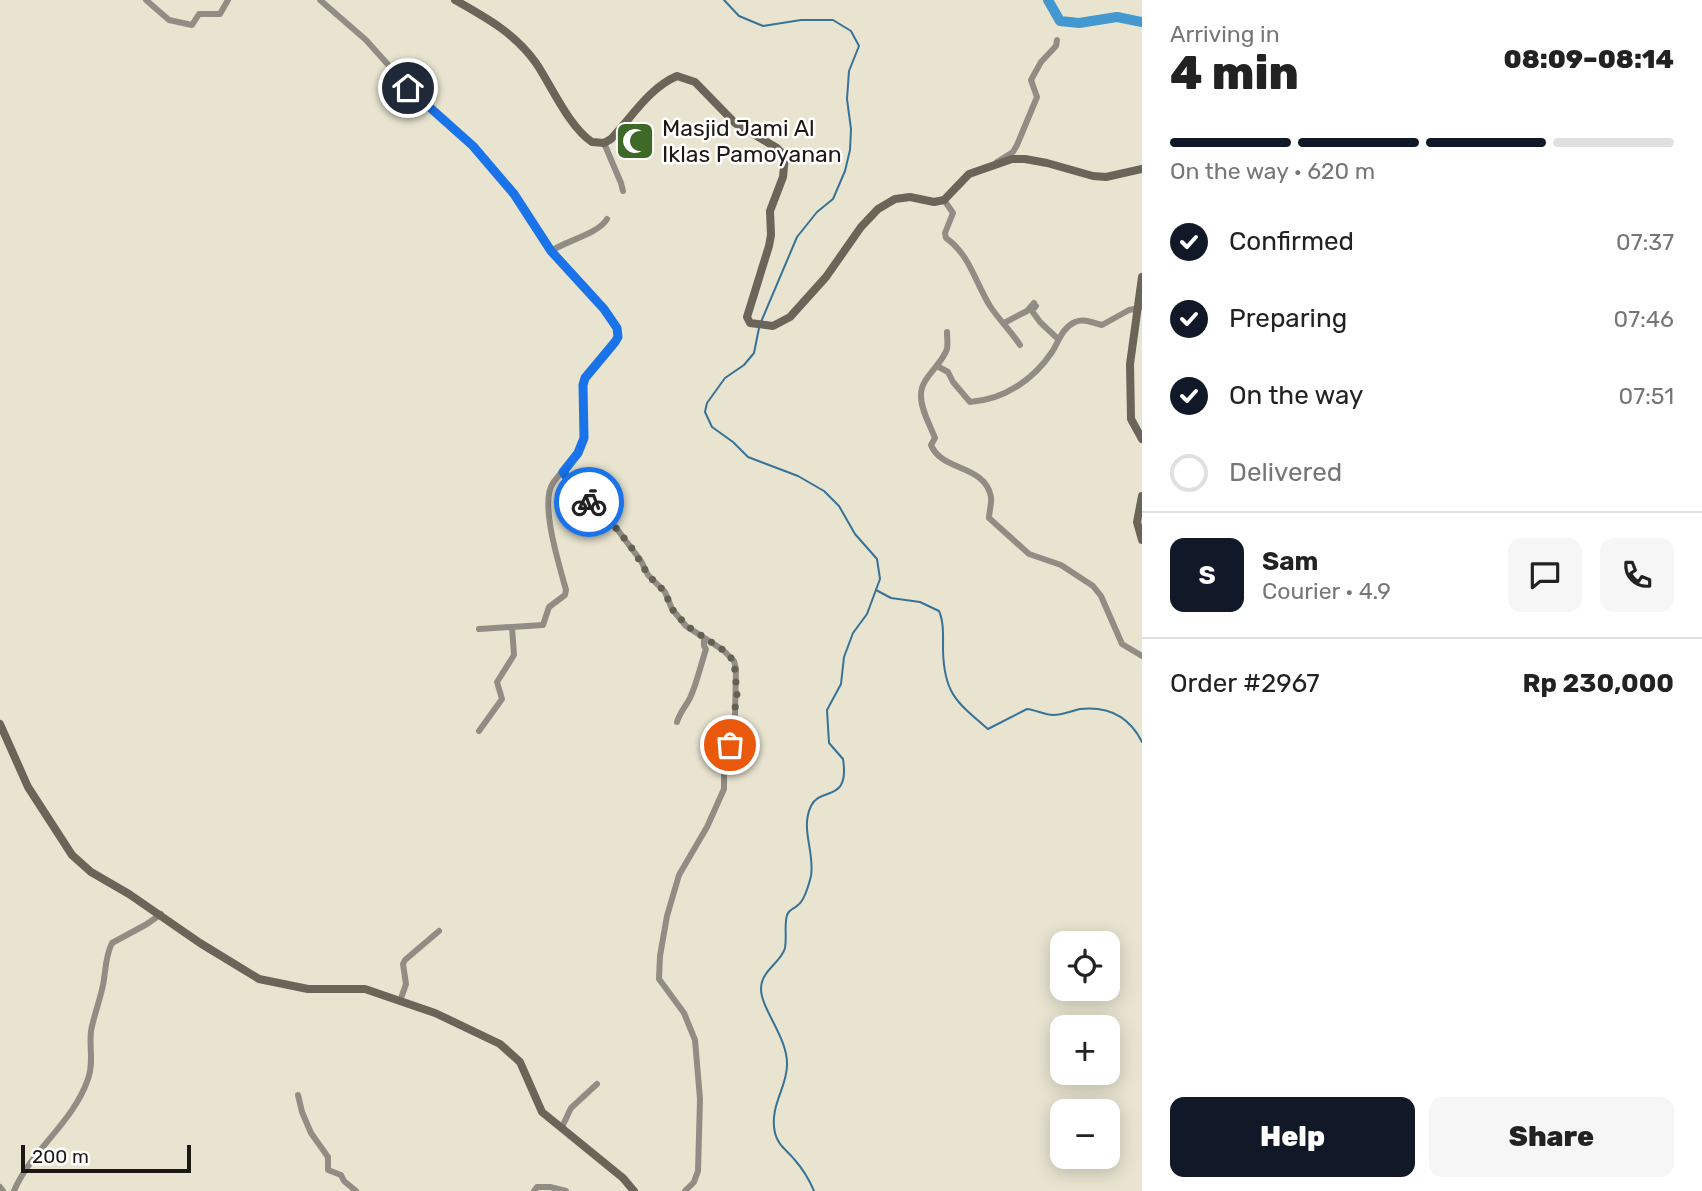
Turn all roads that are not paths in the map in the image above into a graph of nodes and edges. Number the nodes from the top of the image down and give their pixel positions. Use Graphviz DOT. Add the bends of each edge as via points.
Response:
graph roads {
  1 [pos="146,0"];
  2 [pos="228,0"];
  3 [pos="320,0"];
  4 [pos="455,0"];
  5 [pos="1057,40"];
  6 [pos="604,143"];
  7 [pos="996,163"];
  8 [pos="1142,169"];
  9 [pos="622,191"];
  10 [pos="944,200"];
  11 [pos="607,219"];
  12 [pos="551,251"];
  13 [pos="1142,277"];
  14 [pos="1139,308"];
  15 [pos="1035,315"];
  16 [pos="1024,318"];
  17 [pos="1004,323"];
  18 [pos="947,332"];
  19 [pos="1058,339"];
  20 [pos="1020,345"];
  21 [pos="937,366"];
  22 [pos="1142,439"];
  23 [pos="563,472"];
  24 [pos="1142,496"];
  25 [pos="1142,540"];
  26 [pos="512,627"];
  27 [pos="479,629"];
  28 [pos="704,639"];
  29 [pos="1142,656"];
  30 [pos="677,722"];
  31 [pos="0,724"];
  32 [pos="479,731"];
  33 [pos="161,914"];
  34 [pos="439,931"];
  35 [pos="400,1001"];
  36 [pos="597,1084"];
  37 [pos="298,1095"];
  38 [pos="562,1127"];
  39 [pos="14,1191"];
  40 [pos="356,1191"];
  41 [pos="534,1191"];
  42 [pos="566,1191"];
  43 [pos="634,1191"];
  44 [pos="685,1191"];
  1 -- 2 [label="street" via="169,20 192,25 199,14 220,14"];
  3 -- 12 [label="street" via="473,146 514,194"];
  4 -- 6 [label="main road" via="510,34 535,61 580,131 592,142"];
  5 -- 7 [label="street" via="1031,80 1037,97 1017,145"];
  6 -- 9 [label="street"];
  6 -- 10 [label="main road" via="653,92 677,76 695,82 735,123 784,154 785,170 770,211 772,235 749,307 747,319 753,324 779,324 790,317 878,209 902,197"];
  7 -- 8 [label="main road" via="1026,159 1099,177"];
  7 -- 10 [label="main road" via="969,174"];
  10 -- 17 [label="street" via="953,213 945,236 968,262"];
  11 -- 12 [label="street" via="601,228"];
  12 -- 23 [label="street" via="604,309 618,333 585,378 584,438"];
  13 -- 14 [label="main road"];
  14 -- 19 [label="street" via="1102,325 1083,320 1074,323"];
  14 -- 22 [label="main road" via="1131,348 1131,419"];
  15 -- 16 [label="street"];
  15 -- 16 [label="street" via="1036,304"];
  15 -- 19 [label="street"];
  16 -- 17 [label="street"];
  17 -- 20 [label="street"];
  18 -- 21 [label="street" via="948,347"];
  19 -- 21 [label="street" via="1043,363 1019,386 979,401 970,402 948,372"];
  21 -- 29 [label="street" via="921,394 935,438 933,451 980,477 991,494 989,518 1021,549 1070,570 1098,590 1122,644"];
  23 -- 26 [label="street" via="549,492 550,531 565,595 549,607 543,625"];
  23 -- 28 [label="street" via="626,540 665,592 672,609"];
  24 -- 25 [label="main road" via="1137,522"];
  26 -- 27 [label="street"];
  26 -- 32 [label="street" via="513,657 496,682 502,699"];
  28 -- 30 [label="street" via="702,662"];
  28 -- 44 [label="street" via="734,661 737,694 724,789 680,875 660,956 659,979 684,1013 695,1040 700,1100 698,1171"];
  31 -- 33 [label="main road" via="19,772 72,855"];
  33 -- 35 [label="main road" via="259,979 308,989 365,989"];
  33 -- 39 [label="street" via="112,943 92,1028 89,1077 74,1109 26,1168"];
  34 -- 35 [label="street" via="405,960 407,978"];
  35 -- 38 [label="main road" via="468,1027 511,1052 542,1112"];
  36 -- 38 [label="street" via="571,1108"];
  37 -- 40 [label="street" via="311,1133 328,1157 328,1170 341,1175"];
  38 -- 43 [label="main road"];
  41 -- 42 [label="street" via="545,1186"];
}
